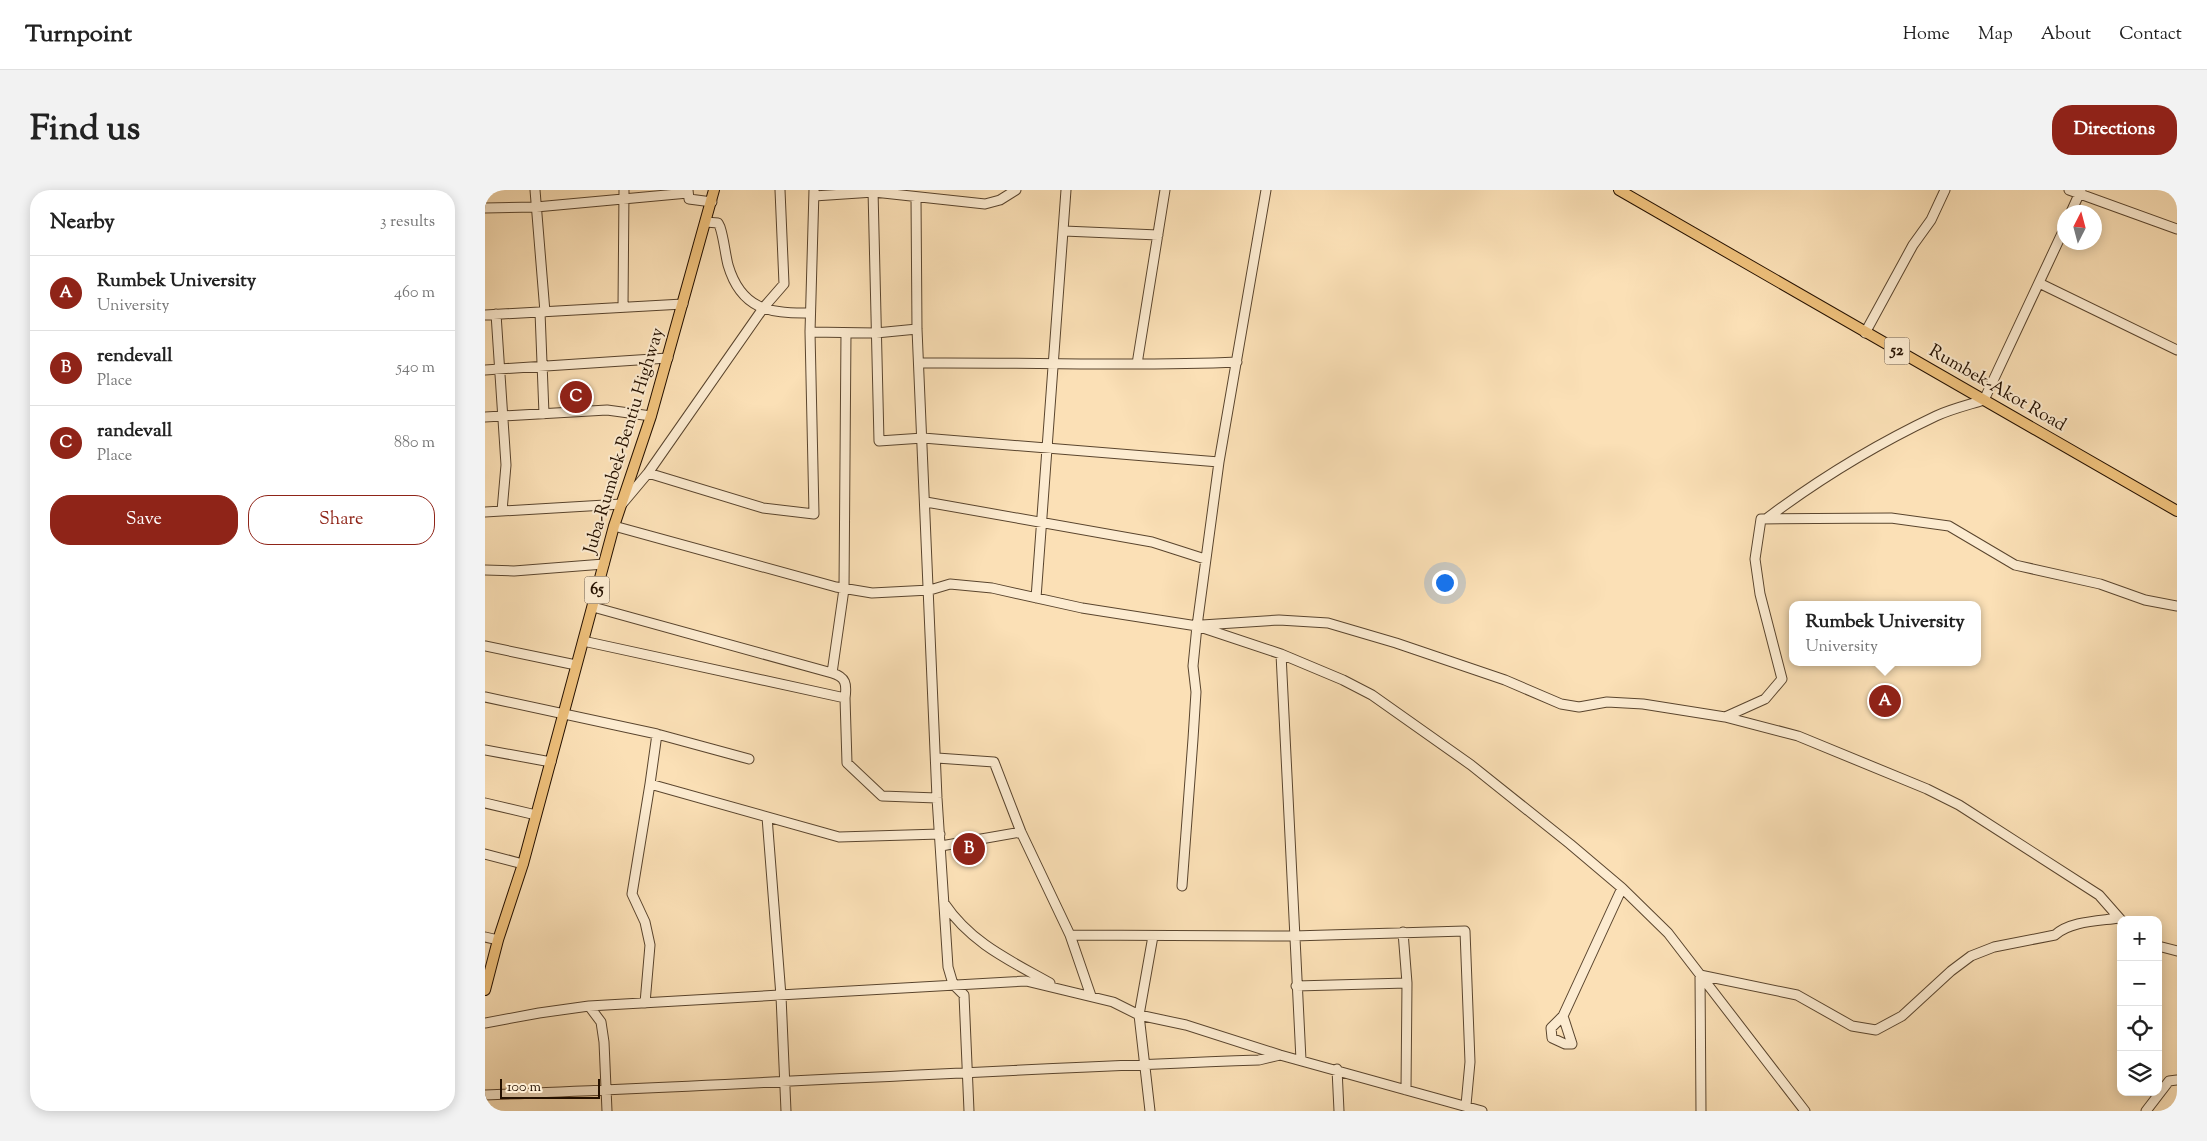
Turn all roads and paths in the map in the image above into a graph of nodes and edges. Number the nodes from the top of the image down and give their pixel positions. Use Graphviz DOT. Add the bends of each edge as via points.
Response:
graph roads {
  1 [pos="535,190"];
  2 [pos="714,190"];
  3 [pos="780,190"];
  4 [pos="1017,190"];
  5 [pos="1066,190"];
  6 [pos="1165,190"];
  7 [pos="1266,190"];
  8 [pos="1619,190"];
  9 [pos="1945,190"];
  10 [pos="2069,190"];
  11 [pos="873,191"];
  12 [pos="688,192"];
  13 [pos="2081,192"];
  14 [pos="814,193"];
  15 [pos="625,194"];
  16 [pos="916,198"];
  17 [pos="712,202"];
  18 [pos="2074,205"];
  19 [pos="536,207"];
  20 [pos="485,208"];
  21 [pos="706,222"];
  22 [pos="2177,229"];
  23 [pos="1064,231"];
  24 [pos="1158,235"];
  25 [pos="2057,244"];
  26 [pos="2039,282"];
  27 [pos="683,304"];
  28 [pos="623,307"];
  29 [pos="764,307"];
  30 [pos="543,312"];
  31 [pos="810,313"];
  32 [pos="496,314"];
  33 [pos="485,315"];
  34 [pos="917,329"];
  35 [pos="810,332"];
  36 [pos="846,333"];
  37 [pos="876,333"];
  38 [pos="1865,333"];
  39 [pos="2177,350"];
  40 [pos="668,358"];
  41 [pos="1054,362"];
  42 [pos="1237,362"];
  43 [pos="919,363"];
  44 [pos="1137,364"];
  45 [pos="543,366"];
  46 [pos="499,369"];
  47 [pos="485,370"];
  48 [pos="1983,400"];
  49 [pos="544,414"];
  50 [pos="651,416"];
  51 [pos="485,417"];
  52 [pos="501,417"];
  53 [pos="923,438"];
  54 [pos="1048,447"];
  55 [pos="1219,462"];
  56 [pos="648,473"];
  57 [pos="926,502"];
  58 [pos="622,504"];
  59 [pos="502,511"];
  60 [pos="2177,511"];
  61 [pos="485,512"];
  62 [pos="1766,519"];
  63 [pos="1042,522"];
  64 [pos="615,526"];
  65 [pos="1205,559"];
  66 [pos="604,564"];
  67 [pos="485,570"];
  68 [pos="844,589"];
  69 [pos="930,590"];
  70 [pos="1036,598"];
  71 [pos="2177,606"];
  72 [pos="593,607"];
  73 [pos="1197,626"];
  74 [pos="583,641"];
  75 [pos="485,646"];
  76 [pos="1281,654"];
  77 [pos="576,665"];
  78 [pos="832,673"];
  79 [pos="485,696"];
  80 [pos="845,698"];
  81 [pos="562,714"];
  82 [pos="1725,717"];
  83 [pos="657,734"];
  84 [pos="485,750"];
  85 [pos="937,758"];
  86 [pos="749,759"];
  87 [pos="551,762"];
  88 [pos="650,784"];
  89 [pos="937,798"];
  90 [pos="485,803"];
  91 [pos="536,816"];
  92 [pos="767,817"];
  93 [pos="1021,832"];
  94 [pos="940,834"];
  95 [pos="941,846"];
  96 [pos="485,854"];
  97 [pos="523,864"];
  98 [pos="1183,886"];
  99 [pos="1622,888"];
  100 [pos="944,902"];
  101 [pos="2117,916"];
  102 [pos="2117,919"];
  103 [pos="1403,932"];
  104 [pos="1070,935"];
  105 [pos="1153,936"];
  106 [pos="1293,936"];
  107 [pos="485,937"];
  108 [pos="498,940"];
  109 [pos="2162,947"];
  110 [pos="2177,951"];
  111 [pos="1700,975"];
  112 [pos="1407,983"];
  113 [pos="953,984"];
  114 [pos="1296,986"];
  115 [pos="485,987"];
  116 [pos="1057,987"];
  117 [pos="781,996"];
  118 [pos="1091,996"];
  119 [pos="645,1004"];
  120 [pos="589,1006"];
  121 [pos="1139,1015"];
  122 [pos="1563,1016"];
  123 [pos="485,1023"];
  124 [pos="1280,1055"];
  125 [pos="1301,1060"];
  126 [pos="1145,1064"];
  127 [pos="1337,1069"];
  128 [pos="967,1071"];
  129 [pos="2177,1080"];
  130 [pos="785,1083"];
  131 [pos="606,1090"];
  132 [pos="1406,1090"];
  133 [pos="485,1095"];
  134 [pos="1466,1105"];
  135 [pos="607,1111"];
  136 [pos="786,1111"];
  137 [pos="969,1111"];
  138 [pos="1150,1111"];
  139 [pos="1339,1111"];
  140 [pos="1482,1111"];
  141 [pos="1701,1111"];
  142 [pos="1805,1111"];
  143 [pos="2146,1111"];
  1 -- 19 [label="street"];
  2 -- 17 [label="main road, Juba-Rumbek-Bentiu Highway / 65"];
  3 -- 29 [label="street" via="785,284"];
  4 -- 16 [label="street" via="985,204"];
  5 -- 23 [label="street"];
  6 -- 24 [label="street"];
  7 -- 42 [label="street"];
  8 -- 38 [label="main road, Rumbek-Akot Road / 52"];
  9 -- 38 [label="street"];
  10 -- 13 [label="street"];
  11 -- 14 [label="street"];
  11 -- 16 [label="street"];
  11 -- 37 [label="street"];
  12 -- 15 [label="street"];
  12 -- 17 [label="street" via="689,199"];
  13 -- 18 [label="street"];
  13 -- 22 [label="street"];
  14 -- 31 [label="street"];
  15 -- 19 [label="street"];
  15 -- 28 [label="street"];
  16 -- 34 [label="street"];
  17 -- 21 [label="main road, Juba-Rumbek-Bentiu Highway / 65"];
  19 -- 20 [label="street"];
  19 -- 30 [label="street"];
  21 -- 27 [label="main road, Juba-Rumbek-Bentiu Highway / 65"];
  21 -- 29 [label="street" via="720,227 728,265 742,296"];
  23 -- 24 [label="street"];
  23 -- 41 [label="street"];
  24 -- 44 [label="street"];
  25 -- 26 [label="street"];
  26 -- 39 [label="street"];
  26 -- 48 [label="street"];
  27 -- 28 [label="street"];
  27 -- 40 [label="main road, Juba-Rumbek-Bentiu Highway / 65"];
  28 -- 30 [label="street"];
  29 -- 31 [label="street"];
  29 -- 56 [label="street"];
  30 -- 32 [label="street"];
  30 -- 45 [label="street"];
  31 -- 35 [label="street"];
  32 -- 33 [label="street"];
  32 -- 46 [label="street"];
  34 -- 37 [label="street"];
  34 -- 43 [label="street"];
  35 -- 36 [label="street"];
  35 -- 56 [label="street" via="814,514 763,508"];
  36 -- 37 [label="street"];
  36 -- 68 [label="street"];
  37 -- 53 [label="street" via="879,441"];
  38 -- 48 [label="main road, Rumbek-Akot Road / 52"];
  40 -- 45 [label="street"];
  40 -- 50 [label="main road, Juba-Rumbek-Bentiu Highway / 65"];
  41 -- 43 [label="street"];
  41 -- 44 [label="street"];
  41 -- 54 [label="street"];
  42 -- 44 [label="street"];
  42 -- 55 [label="street"];
  43 -- 53 [label="street"];
  45 -- 46 [label="street"];
  45 -- 49 [label="street"];
  46 -- 47 [label="street"];
  46 -- 52 [label="street"];
  48 -- 60 [label="main road, Rumbek-Akot Road / 52"];
  48 -- 62 [label="street" via="1938,416 1852,461"];
  49 -- 50 [label="street" via="607,410"];
  49 -- 52 [label="street"];
  50 -- 58 [label="main road, Juba-Rumbek-Bentiu Highway / 65"];
  51 -- 52 [label="street"];
  52 -- 59 [label="street" via="506,465"];
  53 -- 54 [label="street"];
  53 -- 57 [label="street"];
  54 -- 55 [label="street"];
  54 -- 63 [label="street"];
  55 -- 65 [label="street"];
  56 -- 58 [label="street"];
  57 -- 63 [label="street"];
  57 -- 69 [label="street"];
  58 -- 59 [label="street"];
  58 -- 64 [label="main road, Juba-Rumbek-Bentiu Highway / 65"];
  59 -- 61 [label="street"];
  62 -- 71 [label="street" via="1891,518 1949,526 2015,566 2100,584 2145,600"];
  62 -- 82 [label="street" via="1761,519 1755,559 1782,680 1765,699"];
  63 -- 65 [label="street" via="1152,542"];
  63 -- 70 [label="street"];
  64 -- 66 [label="main road, Juba-Rumbek-Bentiu Highway / 65"];
  64 -- 68 [label="street"];
  65 -- 73 [label="street"];
  66 -- 67 [label="street"];
  66 -- 72 [label="main road, Juba-Rumbek-Bentiu Highway / 65"];
  68 -- 69 [label="street" via="873,593"];
  68 -- 78 [label="street"];
  69 -- 70 [label="street" via="950,584 991,588"];
  69 -- 85 [label="street"];
  70 -- 73 [label="street"];
  72 -- 74 [label="main road, Juba-Rumbek-Bentiu Highway / 65"];
  72 -- 78 [label="street"];
  73 -- 76 [label="street"];
  73 -- 82 [label="street" via="1279,620 1328,623 1505,680 1561,704 1579,707 1607,702 1643,704"];
  73 -- 98 [label="street" via="1193,666 1196,692"];
  74 -- 77 [label="main road, Juba-Rumbek-Bentiu Highway / 65"];
  74 -- 80 [label="street"];
  75 -- 77 [label="street"];
  76 -- 99 [label="street" via="1372,695 1501,788"];
  76 -- 106 [label="street"];
  77 -- 81 [label="main road, Juba-Rumbek-Bentiu Highway / 65"];
  78 -- 80 [label="street" via="841,675 845,680"];
  79 -- 81 [label="street"];
  80 -- 89 [label="street" via="847,764 882,796"];
  81 -- 83 [label="street"];
  81 -- 87 [label="main road, Juba-Rumbek-Bentiu Highway / 65"];
  82 -- 101 [label="street" via="1798,736 1959,805 2099,895"];
  83 -- 86 [label="street"];
  83 -- 88 [label="street"];
  84 -- 87 [label="street"];
  85 -- 89 [label="street"];
  85 -- 93 [label="street" via="994,762"];
  87 -- 91 [label="main road, Juba-Rumbek-Bentiu Highway / 65"];
  88 -- 92 [label="street"];
  88 -- 119 [label="street" via="632,894 645,922 649,945"];
  89 -- 94 [label="street"];
  90 -- 91 [label="street"];
  91 -- 97 [label="main road, Juba-Rumbek-Bentiu Highway / 65"];
  92 -- 94 [label="street" via="839,837"];
  92 -- 117 [label="street"];
  93 -- 95 [label="street"];
  93 -- 104 [label="street"];
  94 -- 95 [label="street"];
  95 -- 100 [label="street"];
  96 -- 97 [label="street"];
  97 -- 108 [label="main road, Juba-Rumbek-Bentiu Highway / 65"];
  99 -- 111 [label="street" via="1668,933"];
  99 -- 122 [label="street"];
  100 -- 113 [label="street" via="948,967"];
  100 -- 116 [label="street" via="953,916 994,953"];
  102 -- 111 [label="street" via="2085,923 2060,930 2055,935 1994,947 1971,956 1902,1016 1876,1030 1852,1026 1797,995"];
  103 -- 106 [label="street"];
  103 -- 112 [label="street"];
  103 -- 134 [label="street" via="1465,931 1470,1062"];
  104 -- 105 [label="street"];
  104 -- 118 [label="street"];
  105 -- 106 [label="street"];
  105 -- 121 [label="street"];
  106 -- 114 [label="street"];
  107 -- 108 [label="street"];
  108 -- 115 [label="main road, Juba-Rumbek-Bentiu Highway / 65"];
  109 -- 110 [label="street"];
  111 -- 141 [label="street"];
  111 -- 142 [label="street"];
  112 -- 114 [label="street"];
  112 -- 132 [label="street"];
  113 -- 116 [label="street" via="1026,981"];
  113 -- 117 [label="street"];
  113 -- 128 [label="street" via="964,995"];
  114 -- 125 [label="street"];
  116 -- 118 [label="street"];
  117 -- 119 [label="street"];
  117 -- 130 [label="street"];
  118 -- 121 [label="street" via="1113,1002"];
  119 -- 120 [label="street"];
  120 -- 123 [label="street"];
  120 -- 131 [label="street" via="601,1022"];
  121 -- 124 [label="street" via="1186,1025"];
  121 -- 126 [label="street"];
  124 -- 125 [label="street"];
  124 -- 126 [label="street" via="1259,1060"];
  125 -- 127 [label="street"];
  126 -- 128 [label="street"];
  126 -- 138 [label="street"];
  127 -- 132 [label="street"];
  127 -- 139 [label="street"];
  128 -- 130 [label="street"];
  128 -- 137 [label="street"];
  129 -- 143 [label="street" via="2169,1081"];
  130 -- 131 [label="street"];
  130 -- 136 [label="street"];
  131 -- 133 [label="street"];
  131 -- 135 [label="street"];
  132 -- 134 [label="street"];
  134 -- 140 [label="street"];
}
